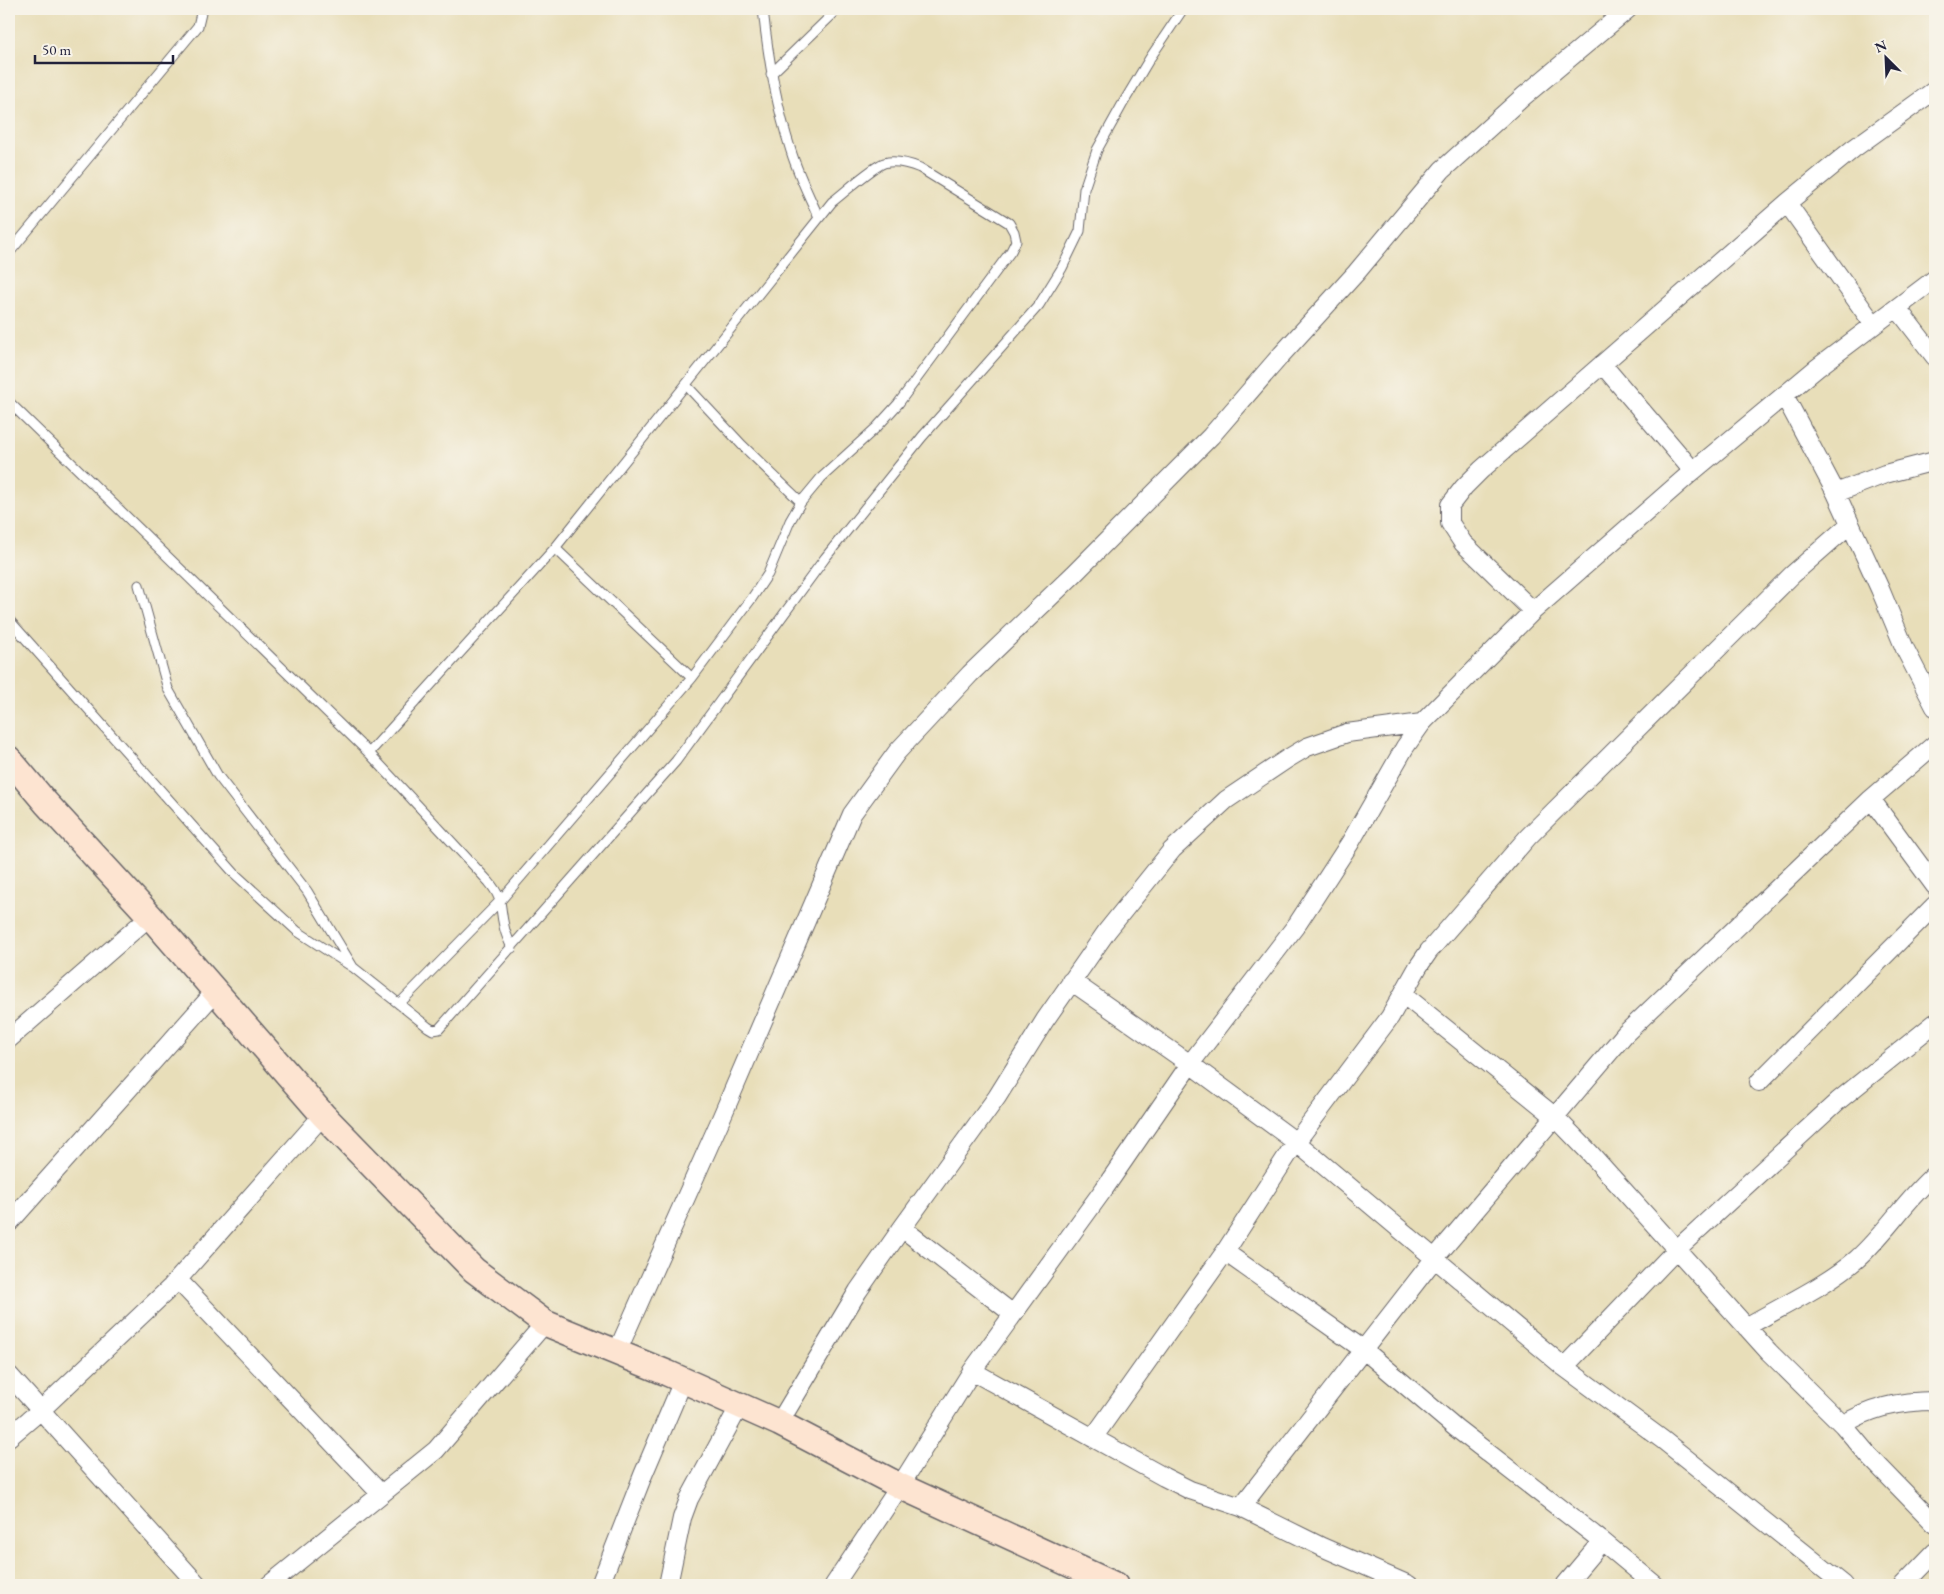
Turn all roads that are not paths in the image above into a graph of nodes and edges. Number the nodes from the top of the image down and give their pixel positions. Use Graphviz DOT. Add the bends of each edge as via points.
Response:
graph roads {
  1 [pos="202,9"];
  2 [pos="764,9"];
  3 [pos="838,9"];
  4 [pos="1183,9"];
  5 [pos="1628,9"];
  6 [pos="771,74"];
  7 [pos="1935,90"];
  8 [pos="1786,203"];
  9 [pos="818,218"];
  10 [pos="9,253"];
  11 [pos="1935,279"];
  12 [pos="1898,308"];
  13 [pos="1874,325"];
  14 [pos="1935,357"];
  15 [pos="1602,364"];
  16 [pos="687,386"];
  17 [pos="1784,395"];
  18 [pos="9,402"];
  19 [pos="1935,461"];
  20 [pos="1693,471"];
  21 [pos="1836,493"];
  22 [pos="801,502"];
  23 [pos="1850,524"];
  24 [pos="555,548"];
  25 [pos="138,585"];
  26 [pos="1533,611"];
  27 [pos="9,620"];
  28 [pos="692,678"];
  29 [pos="1935,707"];
  30 [pos="1422,723"];
  31 [pos="1935,744"];
  32 [pos="369,753"];
  33 [pos="9,759"];
  34 [pos="1871,799"];
  35 [pos="1935,886"];
  36 [pos="501,900"];
  37 [pos="1935,905"];
  38 [pos="150,916"];
  39 [pos="512,948"];
  40 [pos="354,968"];
  41 [pos="1071,981"];
  42 [pos="215,992"];
  43 [pos="1404,994"];
  44 [pos="399,1004"];
  45 [pos="1935,1023"];
  46 [pos="9,1040"];
  47 [pos="1190,1064"];
  48 [pos="1759,1082"];
  49 [pos="323,1115"];
  50 [pos="1554,1116"];
  51 [pos="1296,1142"];
  52 [pos="1935,1174"];
  53 [pos="9,1223"];
  54 [pos="902,1228"];
  55 [pos="1676,1250"];
  56 [pos="1225,1252"];
  57 [pos="1434,1259"];
  58 [pos="178,1280"];
  59 [pos="1013,1314"];
  60 [pos="545,1323"];
  61 [pos="1746,1327"];
  62 [pos="1364,1350"];
  63 [pos="617,1352"];
  64 [pos="1564,1367"];
  65 [pos="972,1371"];
  66 [pos="9,1375"];
  67 [pos="692,1384"];
  68 [pos="1935,1401"];
  69 [pos="732,1402"];
  70 [pos="41,1410"];
  71 [pos="780,1423"];
  72 [pos="1843,1425"];
  73 [pos="9,1437"];
  74 [pos="1093,1438"];
  75 [pos="900,1486"];
  76 [pos="381,1494"];
  77 [pos="1241,1507"];
  78 [pos="1935,1524"];
  79 [pos="1602,1541"];
  80 [pos="1935,1552"];
  81 [pos="198,1585"];
  82 [pos="269,1585"];
  83 [pos="600,1585"];
  84 [pos="668,1585"];
  85 [pos="834,1585"];
  86 [pos="1115,1585"];
  87 [pos="1409,1585"];
  88 [pos="1565,1585"];
  89 [pos="1656,1585"];
  90 [pos="1844,1585"];
  91 [pos="1903,1585"];
  1 -- 10 [label="lane" via="198,26"];
  2 -- 6 [label="lane"];
  3 -- 6 [label="lane"];
  4 -- 39 [label="lane" via="1136,81 1097,150 1084,189 1080,231 1039,305 922,437 824,558 676,761"];
  5 -- 63 [label="street" via="1442,170 1362,266 1211,436 970,674 891,759 852,814"];
  6 -- 9 [label="lane" via="792,153"];
  7 -- 8 [label="street" via="1853,149"];
  8 -- 13 [label="street"];
  8 -- 15 [label="street"];
  9 -- 16 [label="lane"];
  9 -- 22 [label="lane" via="832,202 884,163 908,163 1008,223 1016,241 898,404 821,478"];
  11 -- 12 [label="street"];
  12 -- 13 [label="street"];
  12 -- 14 [label="street"];
  13 -- 17 [label="street"];
  15 -- 20 [label="street"];
  15 -- 26 [label="street" via="1481,470 1450,505 1450,523 1463,542"];
  16 -- 22 [label="lane"];
  16 -- 24 [label="lane"];
  17 -- 20 [label="street"];
  17 -- 21 [label="street"];
  18 -- 32 [label="lane"];
  19 -- 21 [label="street" via="1885,474"];
  20 -- 26 [label="street"];
  21 -- 23 [label="street"];
  22 -- 28 [label="lane" via="768,574"];
  23 -- 29 [label="street" via="1905,649"];
  23 -- 43 [label="street" via="1792,575 1528,837 1429,951"];
  24 -- 28 [label="lane"];
  24 -- 32 [label="lane"];
  25 -- 40 [label="lane" via="168,689 218,776 307,891"];
  26 -- 30 [label="street"];
  27 -- 40 [label="lane" via="234,874 298,932"];
  28 -- 36 [label="lane"];
  30 -- 41 [label="street" via="1347,733 1317,744 1286,759 1226,800 1172,850"];
  30 -- 47 [label="street" via="1298,922"];
  31 -- 34 [label="street"];
  32 -- 36 [label="lane" via="498,892"];
  33 -- 38 [label="street"];
  34 -- 35 [label="street"];
  34 -- 50 [label="street" via="1625,1034"];
  36 -- 39 [label="lane" via="504,929"];
  36 -- 44 [label="lane"];
  37 -- 48 [label="street"];
  38 -- 42 [label="street"];
  38 -- 46 [label="street"];
  39 -- 44 [label="lane" via="439,1029 428,1027"];
  40 -- 44 [label="lane"];
  41 -- 47 [label="street"];
  41 -- 54 [label="street" via="997,1097"];
  42 -- 49 [label="street"];
  42 -- 53 [label="street"];
  43 -- 50 [label="street"];
  43 -- 51 [label="street" via="1375,1039"];
  45 -- 55 [label="street" via="1838,1102"];
  47 -- 51 [label="street"];
  47 -- 59 [label="street"];
  49 -- 58 [label="street"];
  49 -- 60 [label="street" via="474,1270"];
  50 -- 55 [label="street"];
  50 -- 57 [label="street"];
  51 -- 56 [label="street"];
  51 -- 57 [label="street"];
  52 -- 61 [label="street" via="1915,1192 1874,1243 1838,1274"];
  54 -- 59 [label="street"];
  54 -- 71 [label="street" via="858,1291"];
  55 -- 61 [label="street"];
  55 -- 64 [label="street"];
  56 -- 62 [label="street"];
  56 -- 74 [label="street"];
  57 -- 62 [label="street"];
  57 -- 64 [label="street"];
  58 -- 70 [label="street"];
  58 -- 76 [label="street"];
  59 -- 65 [label="street"];
  60 -- 63 [label="street"];
  60 -- 76 [label="street" via="436,1450"];
  61 -- 72 [label="street"];
  62 -- 77 [label="street"];
  62 -- 79 [label="street" via="1456,1428"];
  63 -- 67 [label="street"];
  64 -- 90 [label="street" via="1663,1440"];
  65 -- 74 [label="street"];
  65 -- 75 [label="street"];
  66 -- 70 [label="street"];
  67 -- 69 [label="street"];
  67 -- 83 [label="street" via="643,1475"];
  68 -- 72 [label="street" via="1892,1405 1855,1417"];
  69 -- 71 [label="street"];
  69 -- 84 [label="street" via="686,1509"];
  70 -- 73 [label="street"];
  70 -- 81 [label="street"];
  71 -- 75 [label="street"];
  72 -- 78 [label="street"];
  74 -- 77 [label="street" via="1190,1490"];
  75 -- 85 [label="street"];
  75 -- 86 [label="street"];
  76 -- 82 [label="street"];
  77 -- 87 [label="street"];
  79 -- 88 [label="street"];
  79 -- 89 [label="street"];
  80 -- 91 [label="street"];
}
